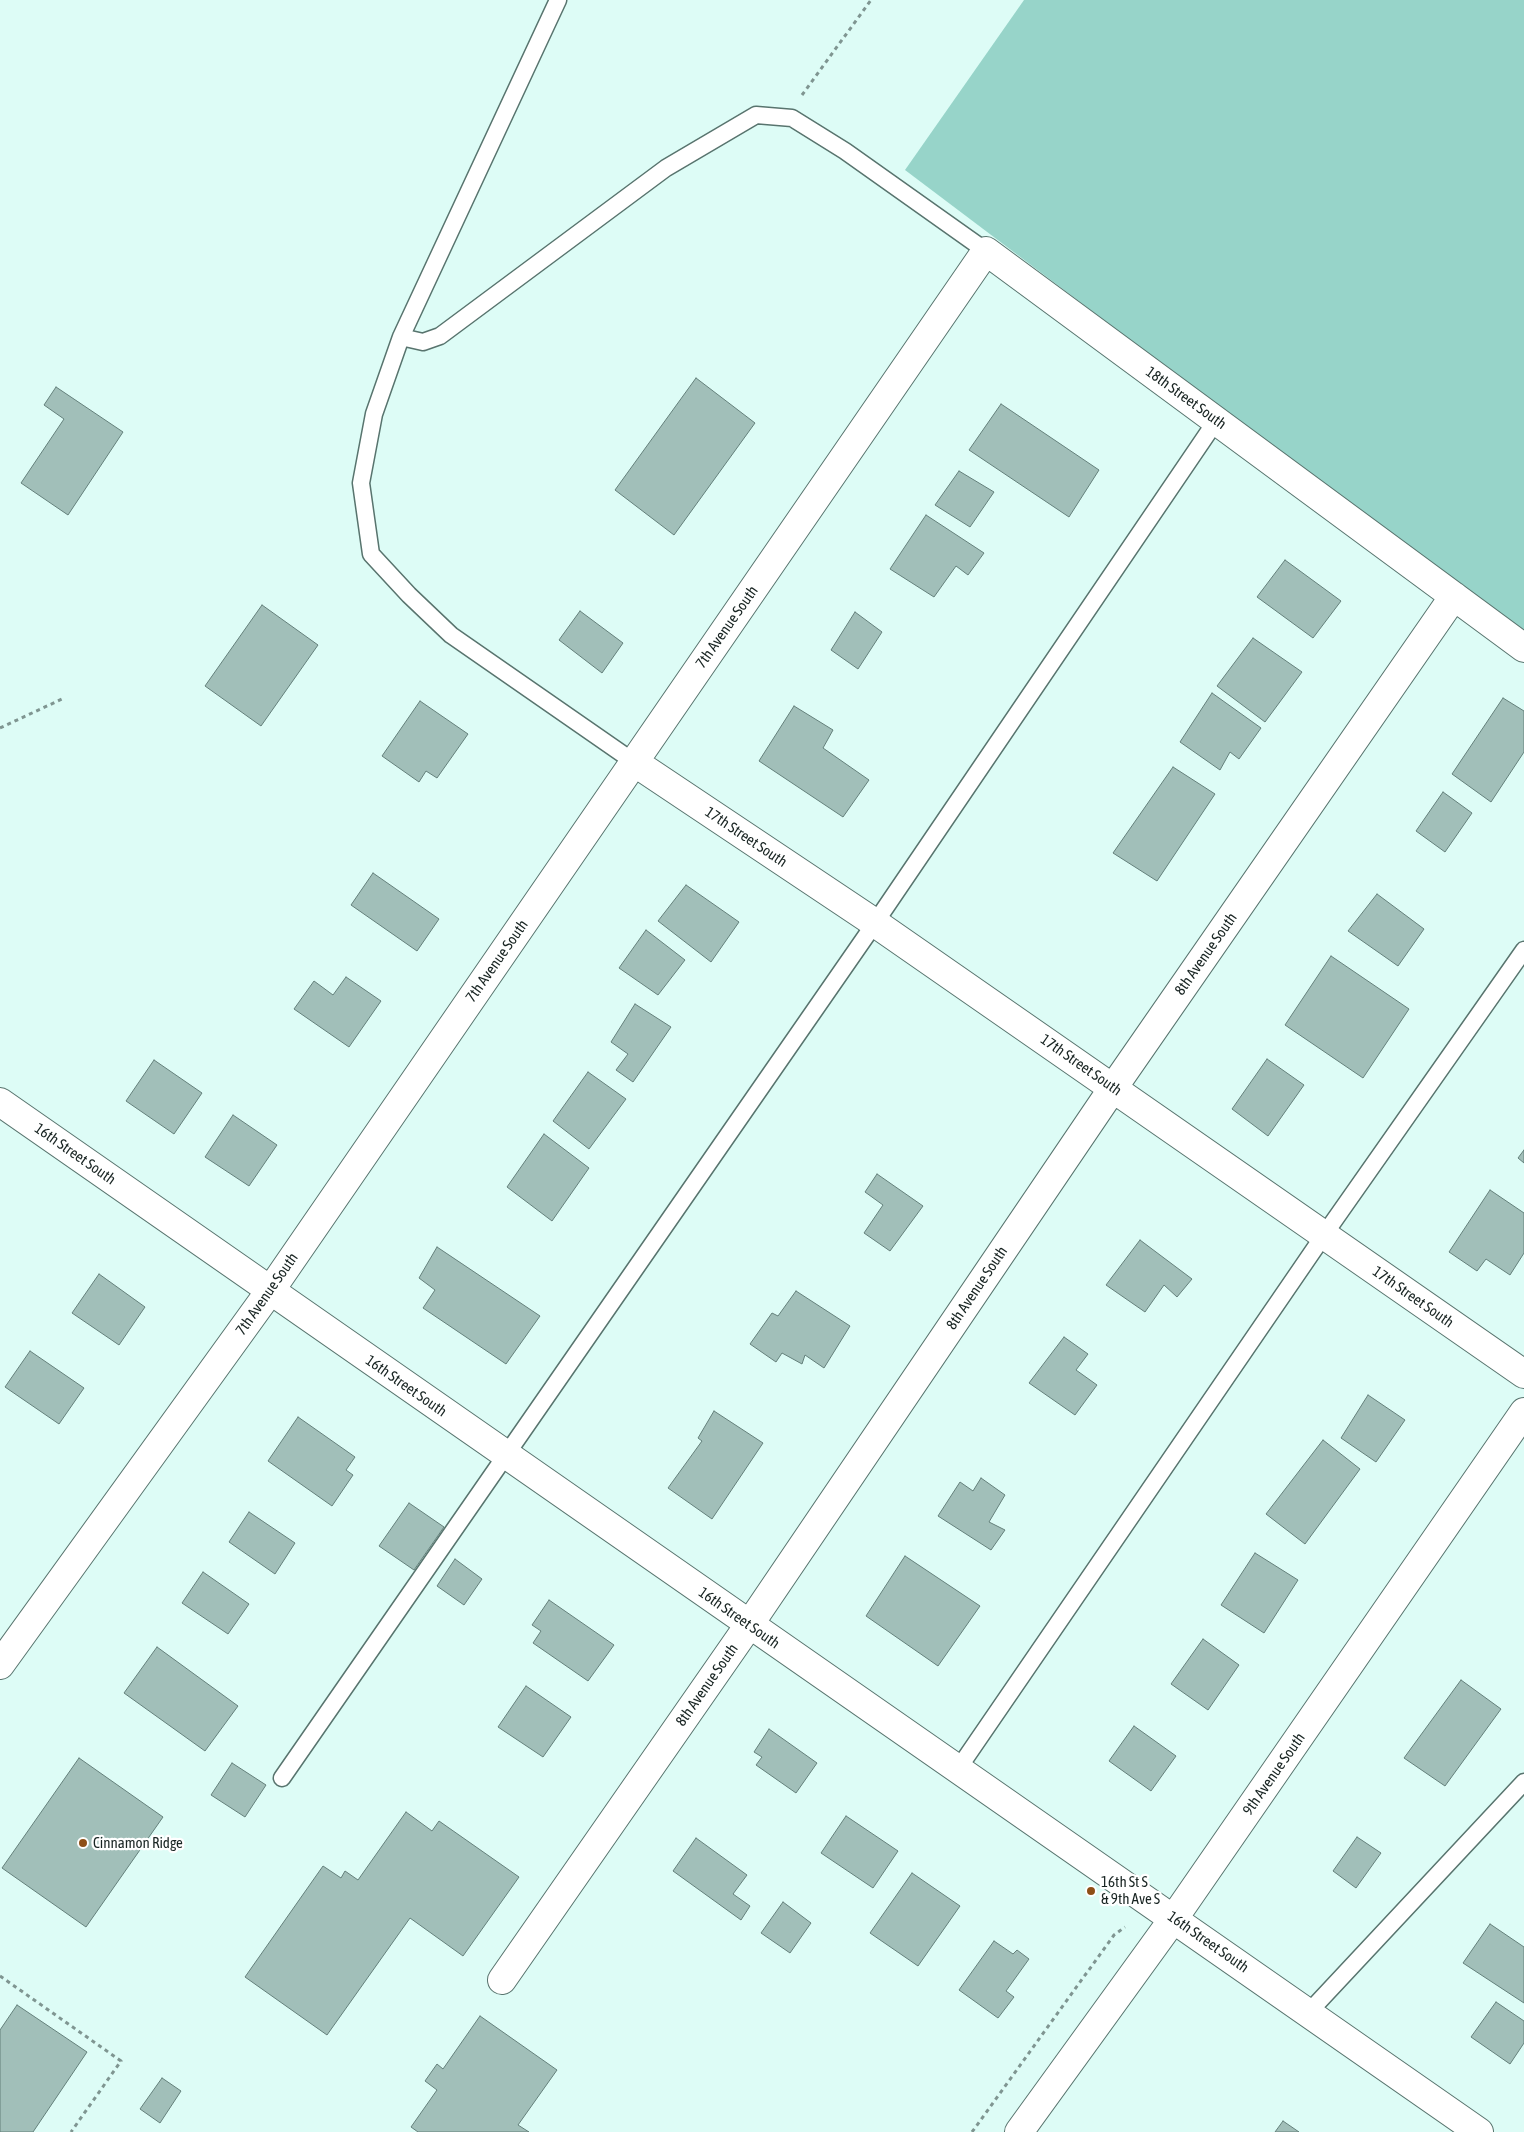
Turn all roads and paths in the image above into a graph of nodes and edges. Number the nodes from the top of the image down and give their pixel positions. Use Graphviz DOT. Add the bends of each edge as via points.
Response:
graph roads {
  1 [pos="558,0"];
  2 [pos="870,0"];
  3 [pos="792,118"];
  4 [pos="986,251"];
  5 [pos="401,337"];
  6 [pos="1216,420"];
  7 [pos="1454,596"];
  8 [pos="1524,648"];
  9 [pos="62,698"];
  10 [pos="0,728"];
  11 [pos="634,762"];
  12 [pos="875,923"];
  13 [pos="1524,950"];
  14 [pos="1114,1088"];
  15 [pos="0,1102"];
  16 [pos="1324,1235"];
  17 [pos="270,1291"];
  18 [pos="1524,1374"];
  19 [pos="1524,1412"];
  20 [pos="505,1455"];
  21 [pos="749,1625"];
  22 [pos="0,1666"];
  23 [pos="958,1770"];
  24 [pos="282,1778"];
  25 [pos="1524,1782"];
  26 [pos="1165,1912"];
  27 [pos="0,1976"];
  28 [pos="502,1980"];
  29 [pos="1308,2013"];
  30 [pos="71,2132"];
  31 [pos="972,2132"];
  32 [pos="1019,2132"];
  33 [pos="1479,2132"];
  1 -- 5 [label="lane"];
  2 -- 3 [label="path" via="800,98"];
  3 -- 4 [label="lane, 18th Street South" via="845,151"];
  3 -- 5 [label="lane" via="756,115 666,168 440,336 423,342"];
  4 -- 6 [label="street, 18th Street South"];
  4 -- 11 [label="street, 7th Avenue South"];
  5 -- 11 [label="lane" via="374,414 361,483 371,554 451,635"];
  6 -- 7 [label="street, 18th Street South"];
  6 -- 12 [label="lane"];
  7 -- 8 [label="street, 18th Street South"];
  7 -- 14 [label="street, 8th Avenue South"];
  9 -- 10 [label="path"];
  11 -- 12 [label="street, 17th Street South"];
  11 -- 17 [label="street, 7th Avenue South"];
  12 -- 14 [label="street, 17th Street South"];
  12 -- 20 [label="lane"];
  13 -- 16 [label="lane"];
  14 -- 16 [label="street, 17th Street South"];
  14 -- 21 [label="street, 8th Avenue South"];
  15 -- 17 [label="street, 16th Street South"];
  16 -- 18 [label="street, 17th Street South"];
  16 -- 23 [label="lane"];
  17 -- 20 [label="street, 16th Street South"];
  17 -- 22 [label="street, 7th Avenue South"];
  19 -- 26 [label="street, 9th Avenue South"];
  20 -- 21 [label="street, 16th Street South"];
  20 -- 24 [label="lane"];
  21 -- 23 [label="street, 16th Street South"];
  21 -- 28 [label="street, 8th Avenue South"];
  23 -- 26 [label="street, 16th Street South"];
  25 -- 29 [label="lane"];
  26 -- 29 [label="street, 16th Street South"];
  26 -- 31 [label="path" via="1114,1935"];
  26 -- 32 [label="street, 9th Avenue South"];
  27 -- 30 [label="path" via="121,2061"];
  29 -- 33 [label="street, 16th Street South"];
}
